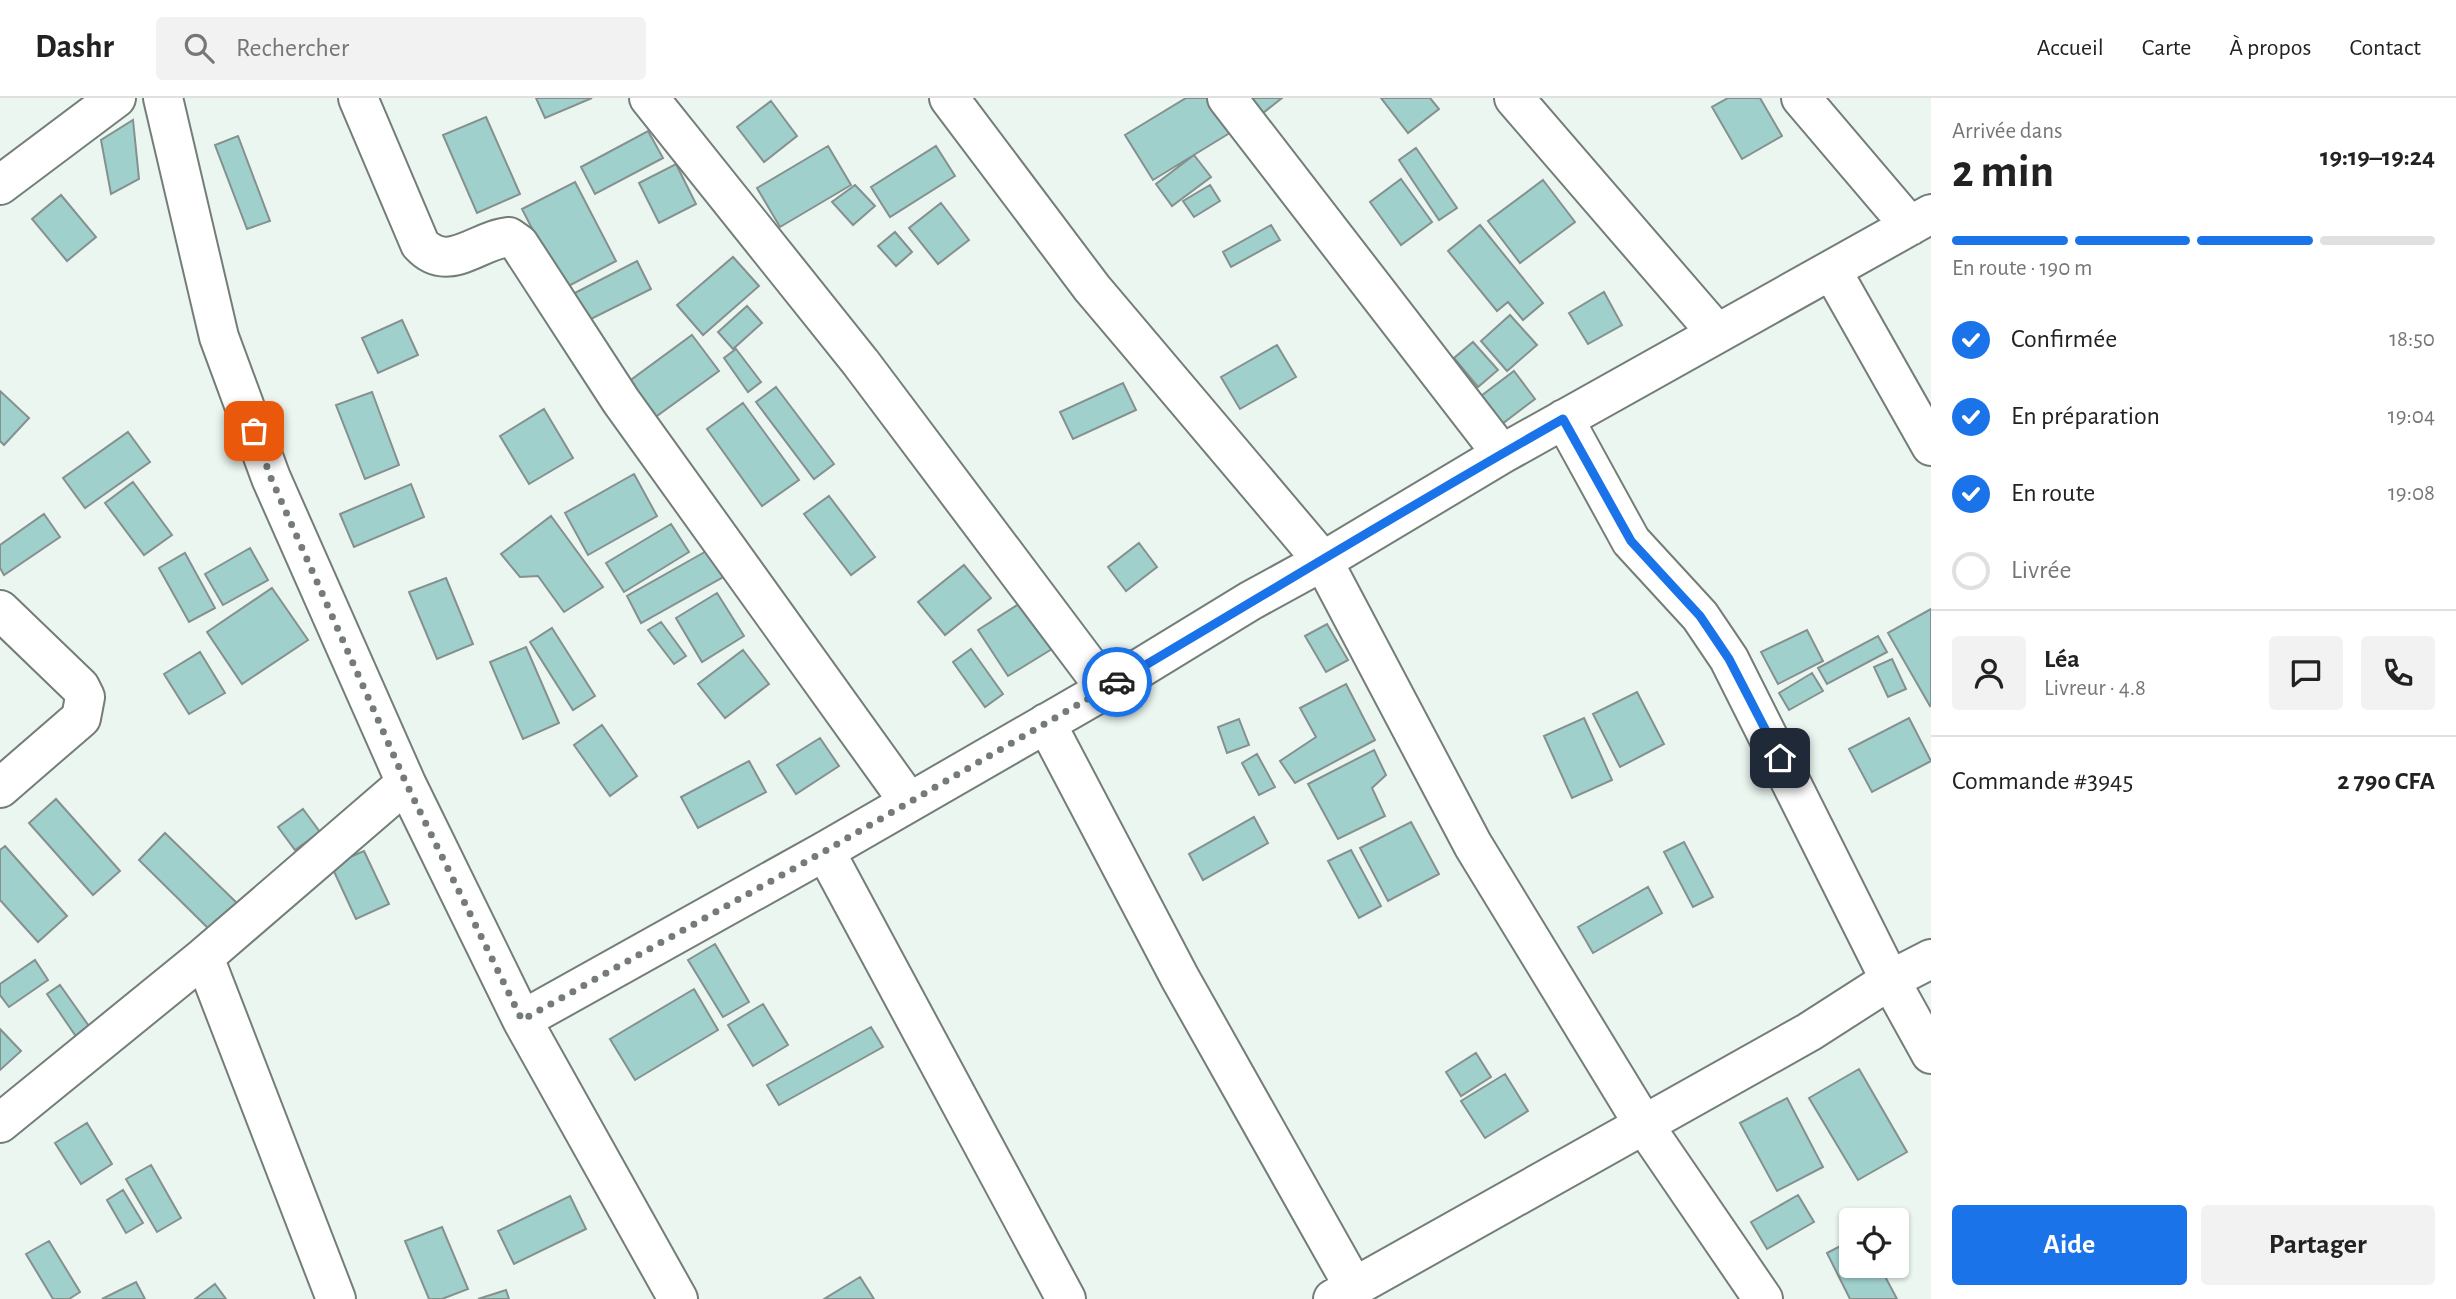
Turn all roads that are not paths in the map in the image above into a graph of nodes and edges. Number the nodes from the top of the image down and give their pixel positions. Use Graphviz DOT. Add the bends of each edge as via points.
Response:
graph roads {
  1 [pos="116,98"];
  2 [pos="163,98"];
  3 [pos="358,98"];
  4 [pos="649,98"];
  5 [pos="949,98"];
  6 [pos="1227,98"];
  7 [pos="1514,98"];
  8 [pos="1801,98"];
  9 [pos="6,167"];
  10 [pos="1920,220"];
  11 [pos="1832,271"];
  12 [pos="1716,332"];
  13 [pos="1563,419"];
  14 [pos="1931,446"];
  15 [pos="1502,454"];
  16 [pos="1323,561"];
  17 [pos="0,610"];
  18 [pos="1106,689"];
  19 [pos="1046,723"];
  20 [pos="406,783"];
  21 [pos="0,788"];
  22 [pos="909,802"];
  23 [pos="825,851"];
  24 [pos="204,957"];
  25 [pos="1931,959"];
  26 [pos="1890,980"];
  27 [pos="522,1020"];
  28 [pos="1931,1054"];
  29 [pos="0,1123"];
  30 [pos="1644,1125"];
  31 [pos="1343,1293"];
  32 [pos="336,1299"];
  33 [pos="678,1299"];
  34 [pos="1066,1299"];
  35 [pos="1763,1299"];
  1 -- 9 [label="street"];
  2 -- 20 [label="street" via="219,337 271,478"];
  3 -- 22 [label="street" via="420,244 429,254 455,257 499,238 509,237 519,244 621,401"];
  4 -- 18 [label="street" via="861,363"];
  5 -- 16 [label="street" via="1092,288"];
  6 -- 15 [label="street"];
  7 -- 12 [label="street"];
  8 -- 10 [label="street"];
  10 -- 11 [label="street"];
  11 -- 12 [label="street"];
  11 -- 14 [label="street"];
  12 -- 13 [label="street"];
  13 -- 15 [label="street"];
  13 -- 26 [label="street" via="1631,541 1700,616 1729,659"];
  15 -- 16 [label="street"];
  16 -- 18 [label="street"];
  16 -- 30 [label="street" via="1473,845"];
  17 -- 21 [label="street" via="86,697 81,718"];
  18 -- 19 [label="street"];
  19 -- 22 [label="street"];
  19 -- 31 [label="street"];
  20 -- 24 [label="street"];
  20 -- 27 [label="street"];
  22 -- 23 [label="street"];
  23 -- 27 [label="street"];
  23 -- 34 [label="street"];
  24 -- 29 [label="street"];
  24 -- 32 [label="street"];
  25 -- 26 [label="street"];
  26 -- 28 [label="street"];
  26 -- 30 [label="street" via="1809,1032"];
  27 -- 33 [label="street"];
  30 -- 31 [label="street"];
  30 -- 35 [label="street"];
}
